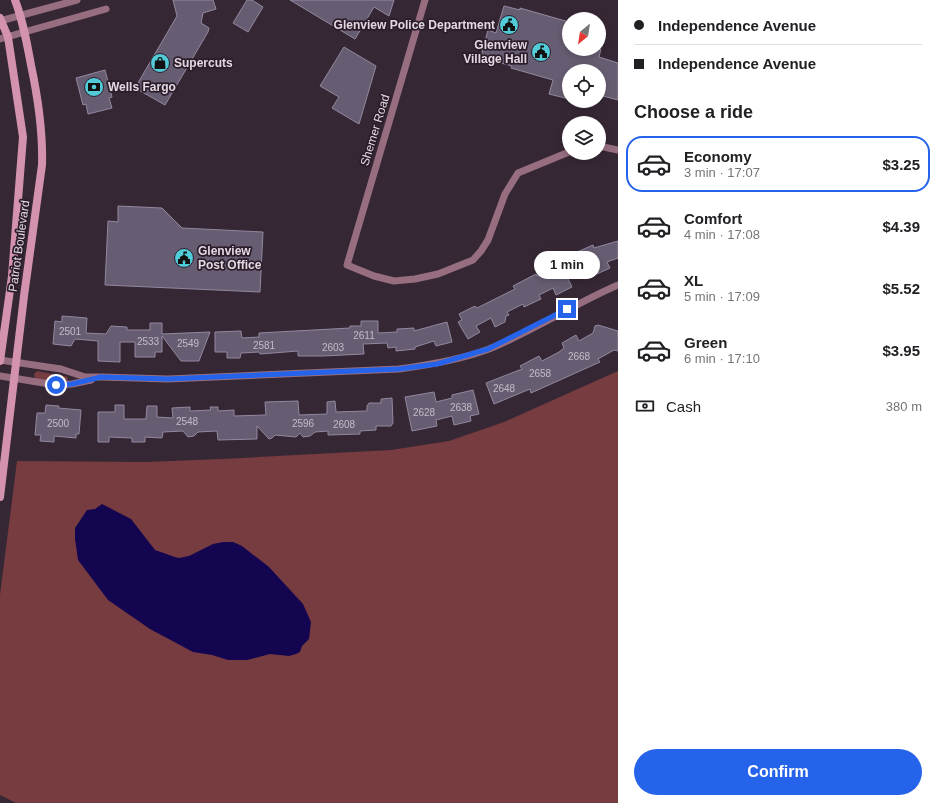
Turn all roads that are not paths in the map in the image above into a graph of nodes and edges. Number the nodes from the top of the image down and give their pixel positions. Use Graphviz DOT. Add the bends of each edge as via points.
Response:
graph roads {
  1 [pos="15,0"];
  2 [pos="77,0"];
  3 [pos="426,0"];
  4 [pos="106,9"];
  5 [pos="21,16"];
  6 [pos="0,20"];
  7 [pos="25,32"];
  8 [pos="4,38"];
  9 [pos="606,147"];
  10 [pos="618,150"];
  11 [pos="562,155"];
  12 [pos="618,285"];
  13 [pos="0,360"];
  14 [pos="17,362"];
  15 [pos="0,376"];
  16 [pos="101,377"];
  17 [pos="15,378"];
  18 [pos="0,497"];
  1 -- 5 [label="main road, Patriot Boulevard"];
  2 -- 5 [label="street"];
  3 -- 11 [label="street, Shemer Road" via="346,266 394,281 415,280 438,274 473,260 488,240 505,194 518,173"];
  4 -- 7 [label="street"];
  5 -- 6 [label="street"];
  5 -- 7 [label="main road, Patriot Boulevard"];
  6 -- 8 [label="main road, Patriot Boulevard"];
  7 -- 8 [label="street"];
  7 -- 14 [label="main road, Patriot Boulevard" via="43,144"];
  8 -- 13 [label="main road, Patriot Boulevard" via="23,137 12,270"];
  9 -- 10 [label="street"];
  12 -- 16 [label="street" via="488,349 437,364 399,369 168,379"];
  13 -- 14 [label="street"];
  14 -- 16 [label="street"];
  14 -- 17 [label="main road, Patriot Boulevard"];
  15 -- 17 [label="street"];
  16 -- 17 [label="street" via="65,385"];
  17 -- 18 [label="main road, Patriot Boulevard"];
}
